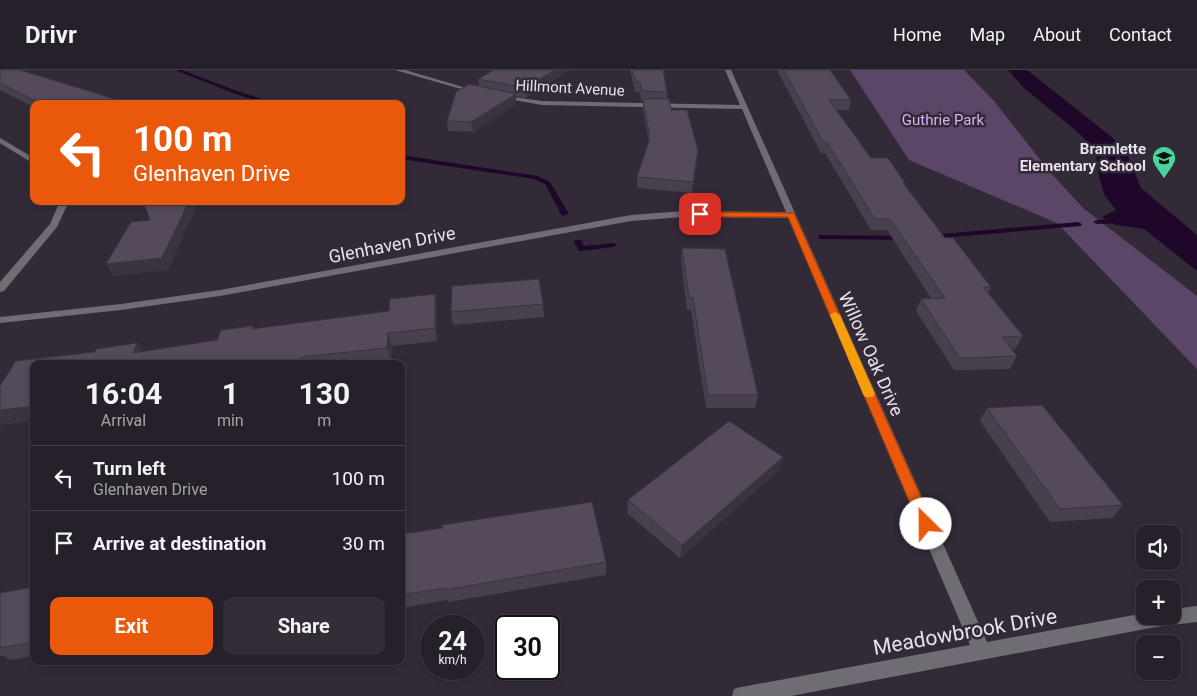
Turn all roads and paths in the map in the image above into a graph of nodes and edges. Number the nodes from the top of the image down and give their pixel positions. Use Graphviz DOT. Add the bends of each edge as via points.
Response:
graph roads {
  1 [pos="398,70"];
  2 [pos="728,70"];
  3 [pos="744,107"];
  4 [pos="0,140"];
  5 [pos="30,159"];
  6 [pos="63,205"];
  7 [pos="791,215"];
  8 [pos="0,289"];
  9 [pos="0,320"];
  10 [pos="1197,614"];
  11 [pos="982,652"];
  12 [pos="741,696"];
  1 -- 3 [label="street, Hillmont Avenue" via="524,102"];
  2 -- 3 [label="street, Willow Oak Drive"];
  3 -- 7 [label="street, Willow Oak Drive"];
  4 -- 5 [label="street"];
  6 -- 8 [label="street" via="54,225"];
  7 -- 9 [label="street, Glenhaven Drive" via="684,214 631,218 220,293"];
  7 -- 11 [label="street, Willow Oak Drive"];
  10 -- 11 [label="street, Meadowbrook Drive"];
  11 -- 12 [label="street, Meadowbrook Drive"];
}
